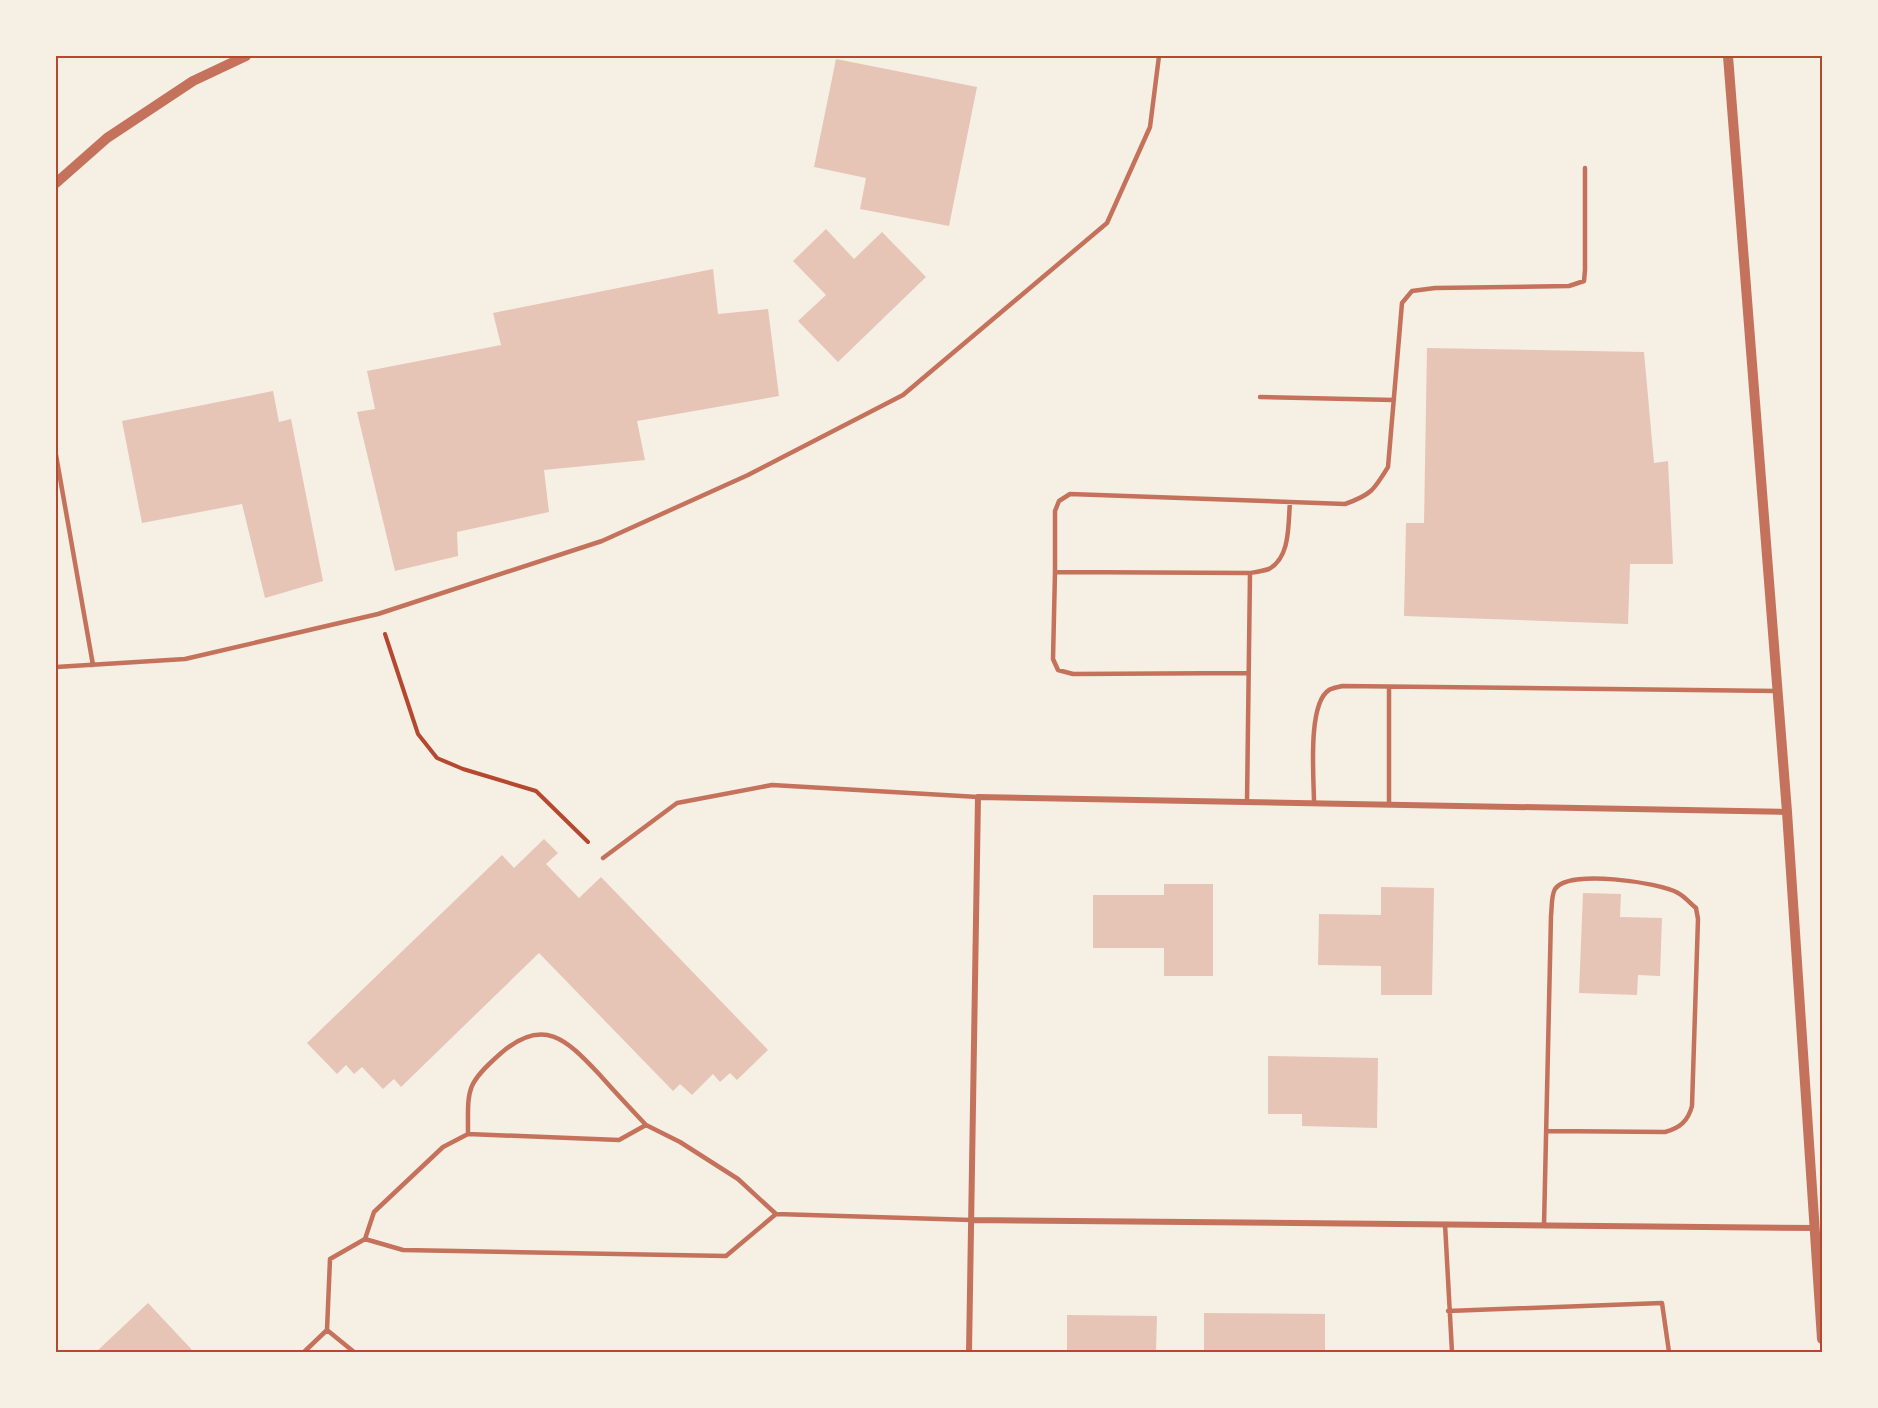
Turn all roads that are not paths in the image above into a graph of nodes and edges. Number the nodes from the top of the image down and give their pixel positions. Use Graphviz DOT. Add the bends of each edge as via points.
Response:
graph roads {
  1 [pos="246,56"];
  2 [pos="1159,56"];
  3 [pos="1728,56"];
  4 [pos="1586,168"];
  5 [pos="56,183"];
  6 [pos="1260,397"];
  7 [pos="1394,400"];
  8 [pos="56,458"];
  9 [pos="1290,502"];
  10 [pos="1055,572"];
  11 [pos="1250,573"];
  12 [pos="93,665"];
  13 [pos="56,667"];
  14 [pos="1248,673"];
  15 [pos="1389,687"];
  16 [pos="1777,691"];
  17 [pos="978,797"];
  18 [pos="1247,802"];
  19 [pos="1314,803"];
  20 [pos="1389,805"];
  21 [pos="1787,812"];
  22 [pos="603,858"];
  23 [pos="646,1125"];
  24 [pos="1548,1131"];
  25 [pos="468,1134"];
  26 [pos="776,1214"];
  27 [pos="972,1220"];
  28 [pos="1444,1224"];
  29 [pos="1544,1226"];
  30 [pos="1815,1228"];
  31 [pos="365,1239"];
  32 [pos="1448,1311"];
  33 [pos="327,1330"];
  34 [pos="1822,1339"];
  35 [pos="304,1353"];
  36 [pos="354,1353"];
  37 [pos="969,1353"];
  38 [pos="1452,1353"];
  39 [pos="1669,1353"];
  1 -- 5 [label="street" via="192,81 117,132"];
  2 -- 12 [label="lane" via="1150,127 1107,223 903,395 748,476 602,541 378,614 184,659"];
  3 -- 16 [label="street"];
  4 -- 7 [label="lane" via="1584,281 1569,286 1412,291 1402,303"];
  6 -- 7 [label="lane"];
  7 -- 9 [label="lane" via="1389,467 1365,497 1345,504"];
  8 -- 12 [label="lane"];
  9 -- 10 [label="lane" via="1070,495 1059,501 1055,511"];
  9 -- 11 [label="lane" via="1286,544 1279,560 1269,568"];
  10 -- 11 [label="lane"];
  10 -- 14 [label="lane" via="1053,659 1058,670 1073,674"];
  11 -- 14 [label="lane"];
  12 -- 13 [label="lane"];
  14 -- 18 [label="lane"];
  15 -- 16 [label="lane"];
  15 -- 19 [label="lane" via="1342,686 1329,690 1319,702 1315,720"];
  15 -- 20 [label="lane"];
  16 -- 21 [label="street"];
  17 -- 18 [label="street"];
  17 -- 22 [label="lane" via="772,785 677,803"];
  17 -- 27 [label="street"];
  18 -- 19 [label="street"];
  19 -- 20 [label="street"];
  20 -- 21 [label="street"];
  21 -- 30 [label="street"];
  23 -- 25 [label="lane" via="619,1140"];
  23 -- 25 [label="lane" via="573,1046 549,1035 536,1035 515,1041 479,1072 470,1090"];
  23 -- 26 [label="lane" via="738,1179"];
  24 -- 24 [label="lane" via="1665,1132 1677,1129 1690,1115 1698,919 1696,908 1677,892 1644,882 1593,878 1561,883 1555,889 1551,916"];
  24 -- 29 [label="lane"];
  25 -- 31 [label="lane" via="443,1147 374,1212"];
  26 -- 27 [label="lane"];
  26 -- 31 [label="lane" via="726,1256 403,1250"];
  27 -- 28 [label="street"];
  27 -- 37 [label="street"];
  28 -- 29 [label="street"];
  28 -- 32 [label="lane"];
  29 -- 30 [label="street"];
  30 -- 34 [label="street"];
  31 -- 33 [label="lane" via="330,1259"];
  32 -- 38 [label="lane"];
  32 -- 39 [label="lane" via="1662,1303"];
  33 -- 35 [label="lane"];
  33 -- 36 [label="lane"];
}
